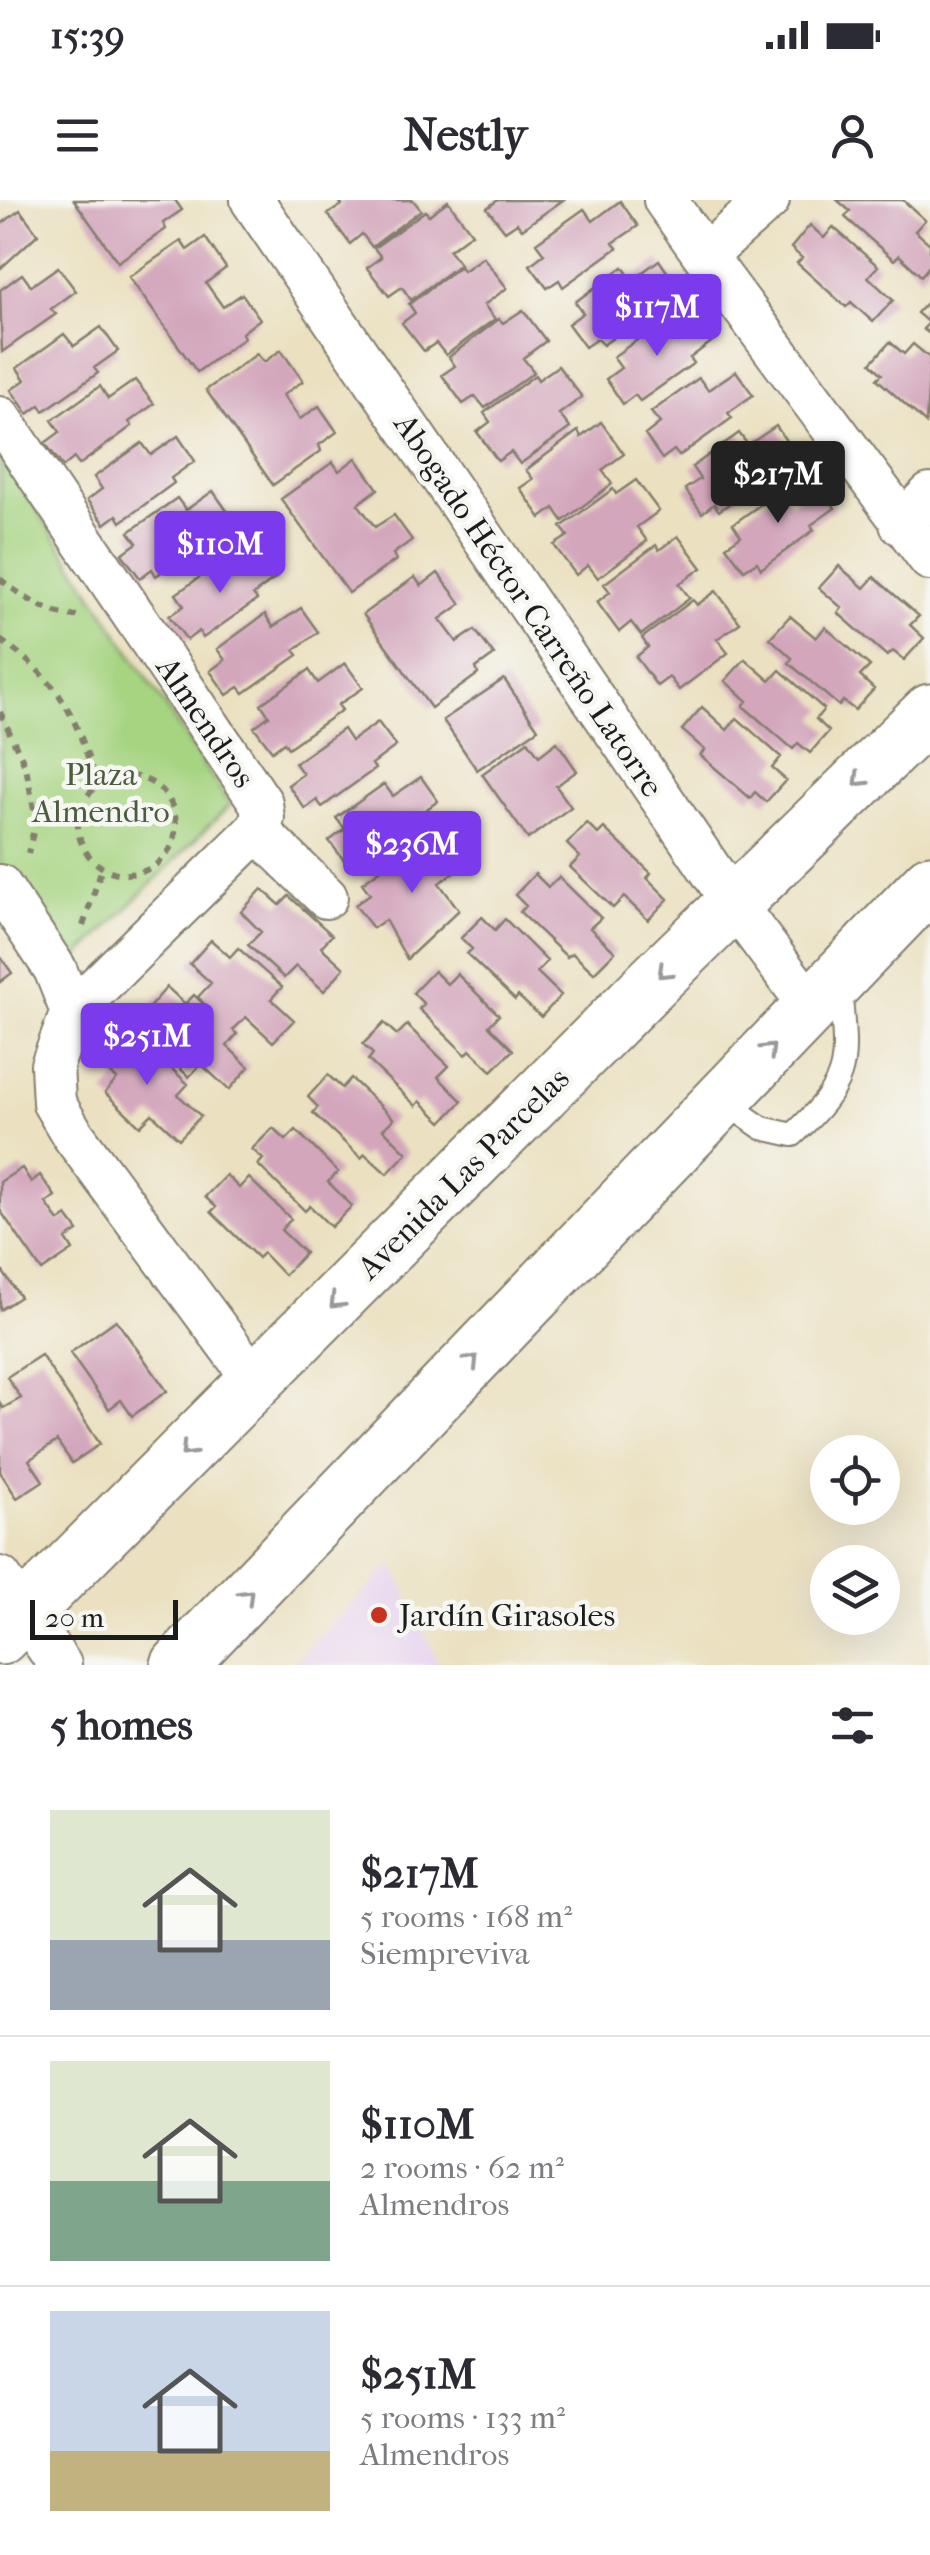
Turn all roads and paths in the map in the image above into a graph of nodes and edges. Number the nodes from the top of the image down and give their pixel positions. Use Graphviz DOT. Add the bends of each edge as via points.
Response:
graph roads {
  1 [pos="252,200"];
  2 [pos="665,200"];
  3 [pos="768,200"];
  4 [pos="705,256"];
  5 [pos="0,418"];
  6 [pos="916,510"];
  7 [pos="930,559"];
  8 [pos="0,579"];
  9 [pos="124,602"];
  10 [pos="0,640"];
  11 [pos="0,712"];
  12 [pos="925,726"];
  13 [pos="97,786"];
  14 [pos="257,830"];
  15 [pos="9,873"];
  16 [pos="930,883"];
  17 [pos="326,898"];
  18 [pos="734,904"];
  19 [pos="825,992"];
  20 [pos="72,1012"];
  21 [pos="720,1099"];
  22 [pos="256,1382"];
  23 [pos="8,1609"];
  24 [pos="60,1665"];
  25 [pos="178,1665"];
  1 -- 18 [label="street, Abogado Héctor Carreño Latorre"];
  2 -- 4 [label="street"];
  3 -- 4 [label="street"];
  4 -- 6 [label="street"];
  5 -- 9 [label="street, Almendros"];
  6 -- 7 [label="street"];
  8 -- 9 [label="path" via="64,616 92,617"];
  9 -- 14 [label="street, Almendros" via="261,803"];
  10 -- 13 [label="path" via="36,665 66,702"];
  11 -- 15 [label="path" via="26,768 36,821 28,853"];
  12 -- 18 [label="main road, Avenida Las Parcelas, one-way"];
  13 -- 13 [label="path" via="127,776 158,787 176,831 162,860 134,874 117,874 90,858 78,829 86,798"];
  14 -- 17 [label="street, Almendros"];
  14 -- 20 [label="street, Almendros"];
  15 -- 20 [label="street"];
  16 -- 19 [label="main road"];
  18 -- 19 [label="street, Abogado Héctor Carreño Latorre"];
  18 -- 22 [label="main road, Avenida Las Parcelas, one-way"];
  21 -- 19 [label="main road, one-way"];
  19 -- 21 [label="lane" via="846,1060 830,1100 793,1135 762,1128"];
  20 -- 22 [label="street, Almendros" via="52,1065 54,1103"];
  25 -- 21 [label="main road, one-way"];
  22 -- 23 [label="main road, Avenida Las Parcelas, one-way"];
  23 -- 24 [label="street"];
}
